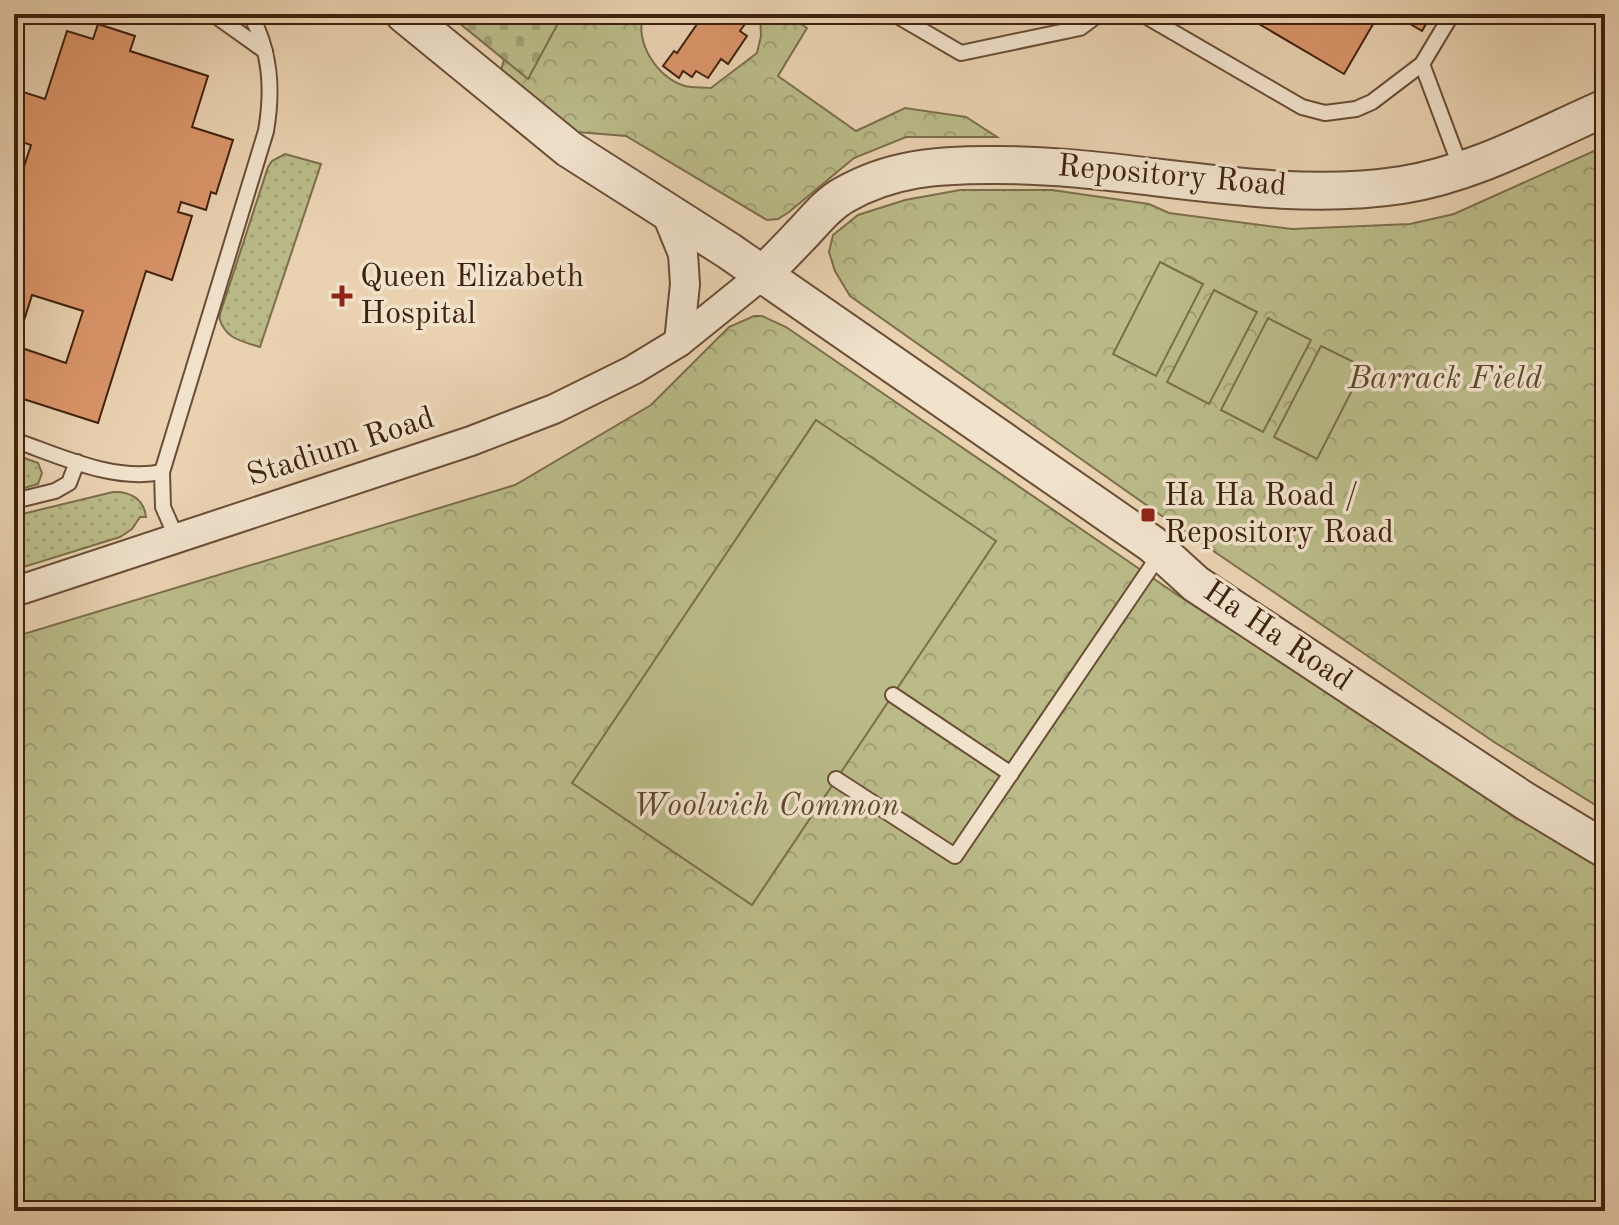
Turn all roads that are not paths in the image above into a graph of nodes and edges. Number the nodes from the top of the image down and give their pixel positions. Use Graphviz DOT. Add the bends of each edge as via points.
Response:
graph roads {
  1 [pos="72,14"];
  2 [pos="91,14"];
  3 [pos="213,14"];
  4 [pos="250,14"];
  5 [pos="404,14"];
  6 [pos="894,14"];
  7 [pos="1099,14"];
  8 [pos="1142,14"];
  9 [pos="1452,14"];
  10 [pos="265,51"];
  11 [pos="1422,64"];
  12 [pos="1605,108"];
  13 [pos="1462,171"];
  14 [pos="665,210"];
  15 [pos="762,275"];
  16 [pos="679,342"];
  17 [pos="14,440"];
  18 [pos="77,462"];
  19 [pos="162,472"];
  20 [pos="14,501"];
  21 [pos="177,539"];
  22 [pos="1162,551"];
  23 [pos="14,592"];
  24 [pos="893,695"];
  25 [pos="1011,774"];
  26 [pos="836,779"];
  27 [pos="1605,849"];
  1 -- 2 [label="lane"];
  3 -- 10 [label="lane"];
  4 -- 10 [label="lane"];
  5 -- 14 [label="street, Ha Ha Road" via="569,149"];
  6 -- 7 [label="lane" via="961,53 1080,28"];
  8 -- 11 [label="lane" via="1302,107 1325,113 1372,102"];
  9 -- 11 [label="lane"];
  10 -- 19 [label="lane" via="271,100 266,131"];
  11 -- 13 [label="lane"];
  12 -- 13 [label="street, Repository Road"];
  13 -- 15 [label="street, Repository Road" via="1402,185 1267,189 1035,164 927,167 879,177 842,196"];
  14 -- 15 [label="street, Ha Ha Road"];
  14 -- 16 [label="street" via="683,254"];
  15 -- 16 [label="street, Stadium Road"];
  15 -- 22 [label="street, Ha Ha Road"];
  16 -- 21 [label="street, Stadium Road" via="554,409"];
  17 -- 18 [label="lane"];
  18 -- 19 [label="lane" via="126,474"];
  18 -- 20 [label="lane" via="69,483"];
  19 -- 21 [label="lane" via="163,507"];
  21 -- 23 [label="street, Stadium Road"];
  22 -- 25 [label="lane"];
  22 -- 27 [label="street, Ha Ha Road" via="1196,584"];
  24 -- 25 [label="lane"];
  25 -- 26 [label="lane" via="955,856"];
}
